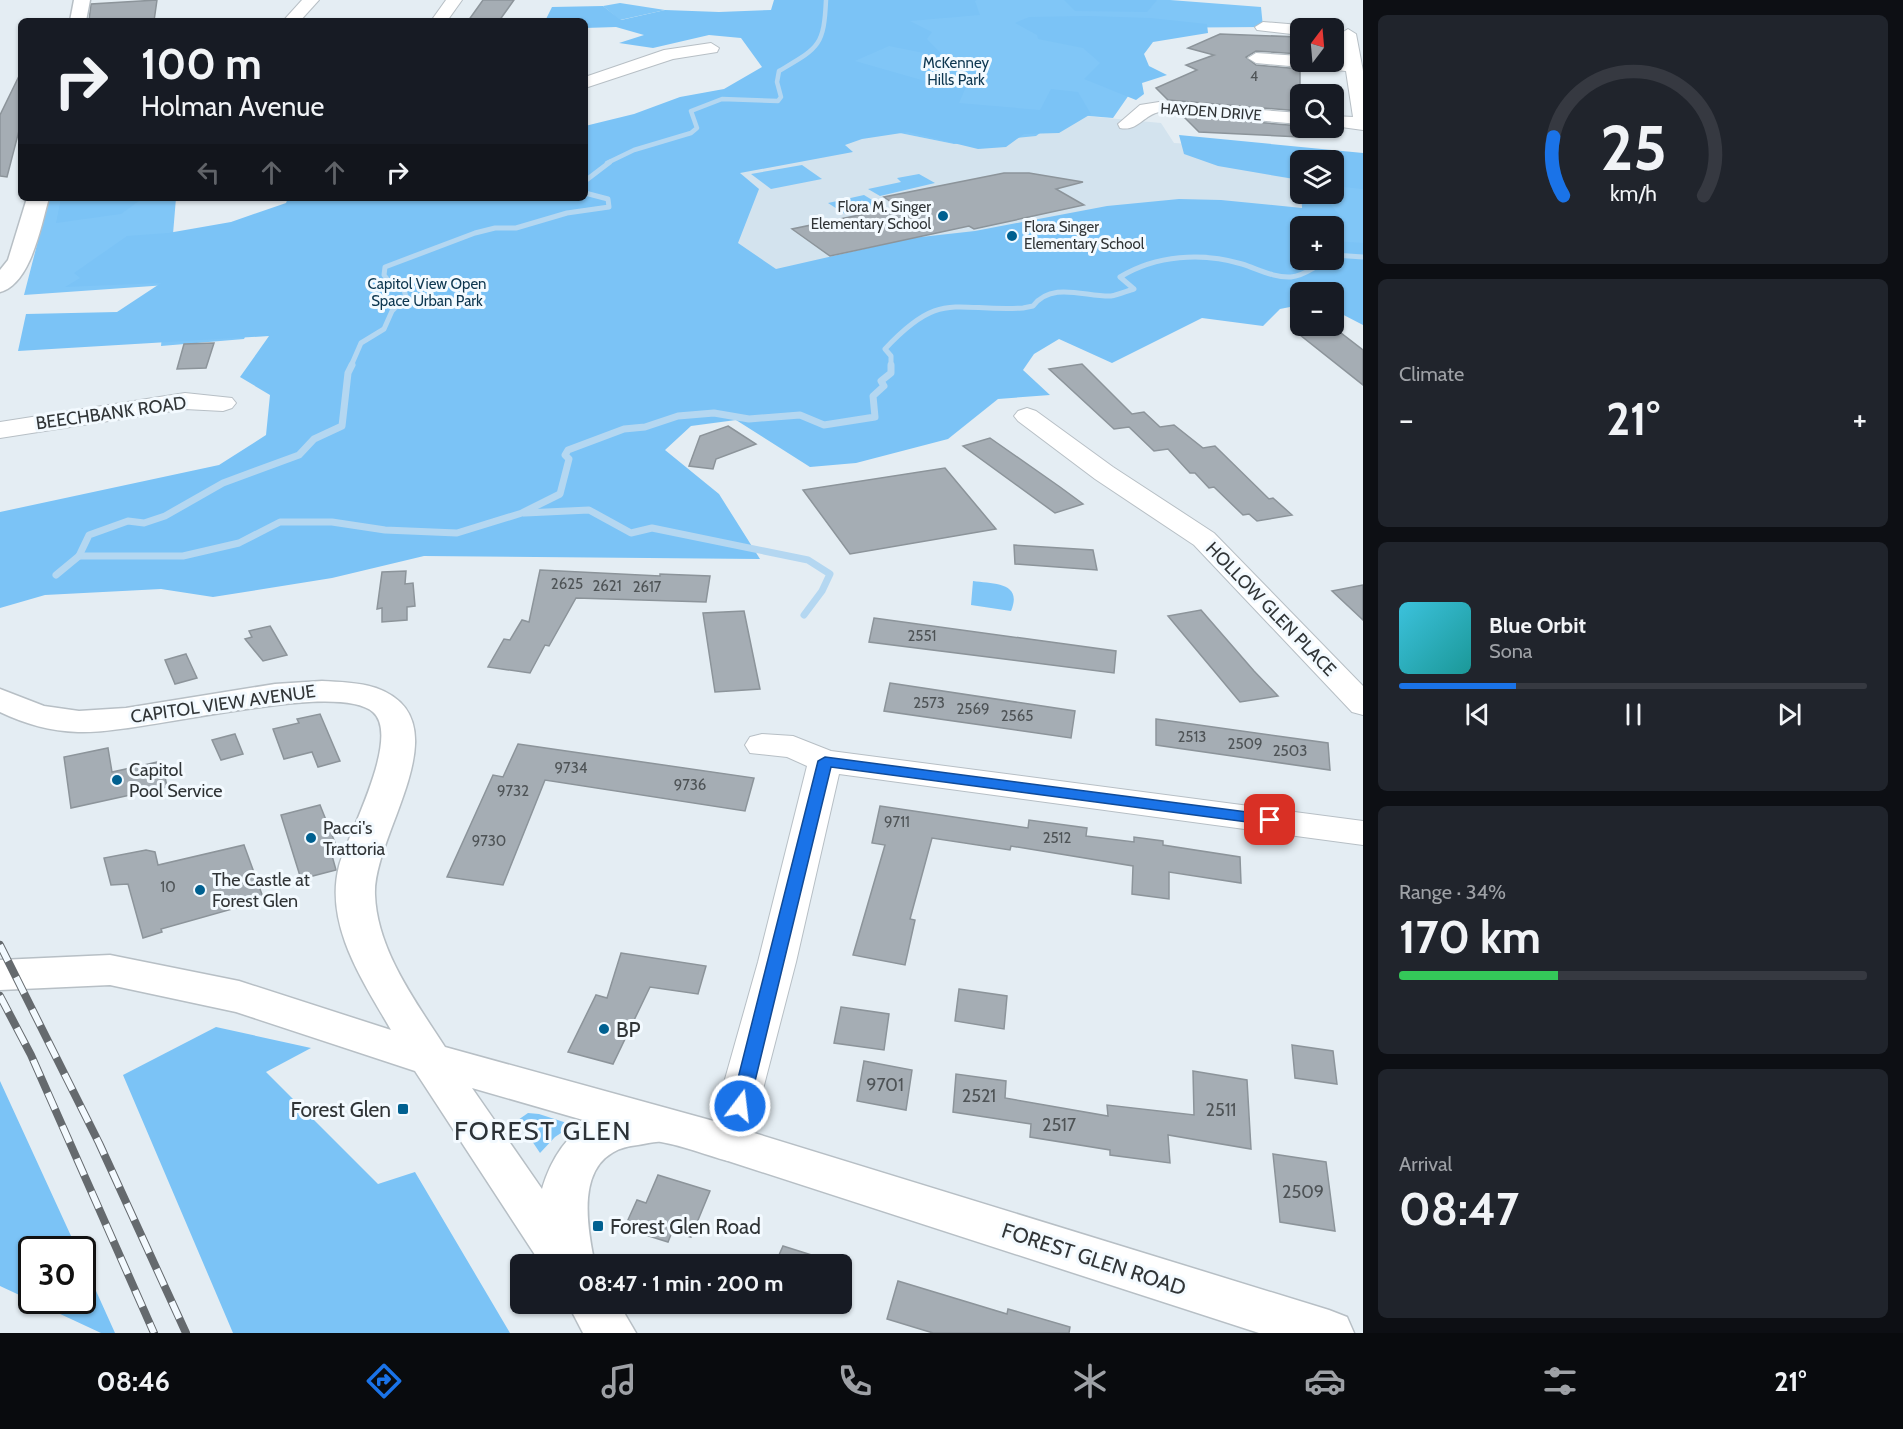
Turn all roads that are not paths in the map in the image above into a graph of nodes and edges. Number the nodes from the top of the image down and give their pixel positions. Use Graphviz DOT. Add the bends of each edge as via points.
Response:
graph roads {
  1 [pos="82,0"];
  2 [pos="311,0"];
  3 [pos="454,0"];
  4 [pos="79,18"];
  5 [pos="294,18"];
  6 [pos="441,18"];
  7 [pos="1263,27"];
  8 [pos="1290,29"];
  9 [pos="1348,34"];
  10 [pos="711,48"];
  11 [pos="1256,58"];
  12 [pos="1290,60"];
  13 [pos="1344,65"];
  14 [pos="1353,66"];
  15 [pos="588,82"];
  16 [pos="1290,118"];
  17 [pos="1344,122"];
  18 [pos="1363,123"];
  19 [pos="1127,124"];
  20 [pos="37,201"];
  21 [pos="0,285"];
  22 [pos="223,403"];
  23 [pos="1027,416"];
  24 [pos="0,430"];
  25 [pos="0,699"];
  26 [pos="1363,705"];
  27 [pos="762,745"];
  28 [pos="825,761"];
  29 [pos="1363,833"];
  30 [pos="0,959"];
  31 [pos="127,964"];
  32 [pos="0,975"];
  33 [pos="431,1060"];
  34 [pos="661,1124"];
  35 [pos="728,1143"];
  36 [pos="563,1254"];
  37 [pos="568,1254"];
  38 [pos="598,1314"];
  39 [pos="610,1333"];
  40 [pos="1329,1333"];
  1 -- 4 [label="main road"];
  2 -- 5 [label="street"];
  3 -- 6 [label="street"];
  7 -- 8 [label="street"];
  9 -- 14 [label="street"];
  10 -- 15 [label="street" via="670,54"];
  11 -- 12 [label="street"];
  13 -- 14 [label="street"];
  14 -- 18 [label="street"];
  16 -- 19 [label="street, HAYDEN DRIVE" via="1159,107 1146,109"];
  17 -- 18 [label="street"];
  20 -- 21 [label="main road" via="19,261"];
  22 -- 24 [label="street, BEECHBANK ROAD" via="185,401"];
  23 -- 26 [label="street, HOLLOW GLEN PLACE" via="1204,539"];
  25 -- 33 [label="main road, CAPITOL VIEW AVENUE" via="22,711 80,722 123,719 302,690 336,690 368,696 387,707 399,725 400,738 395,769 354,882 356,907 359,929 377,966"];
  27 -- 28 [label="street" via="793,747"];
  28 -- 29 [label="street"];
  28 -- 35 [label="street"];
  30 -- 31 [label="main road"];
  31 -- 32 [label="main road"];
  31 -- 33 [label="main road, FOREST GLEN ROAD" via="212,980 239,997"];
  33 -- 34 [label="main road, FOREST GLEN ROAD"];
  33 -- 36 [label="main road, CAPITOL VIEW AVENUE"];
  34 -- 35 [label="main road, FOREST GLEN ROAD"];
  34 -- 37 [label="main road" via="616,1130 594,1142 575,1163 564,1192"];
  35 -- 40 [label="main road, FOREST GLEN ROAD"];
  38 -- 39 [label="main road"];
}
